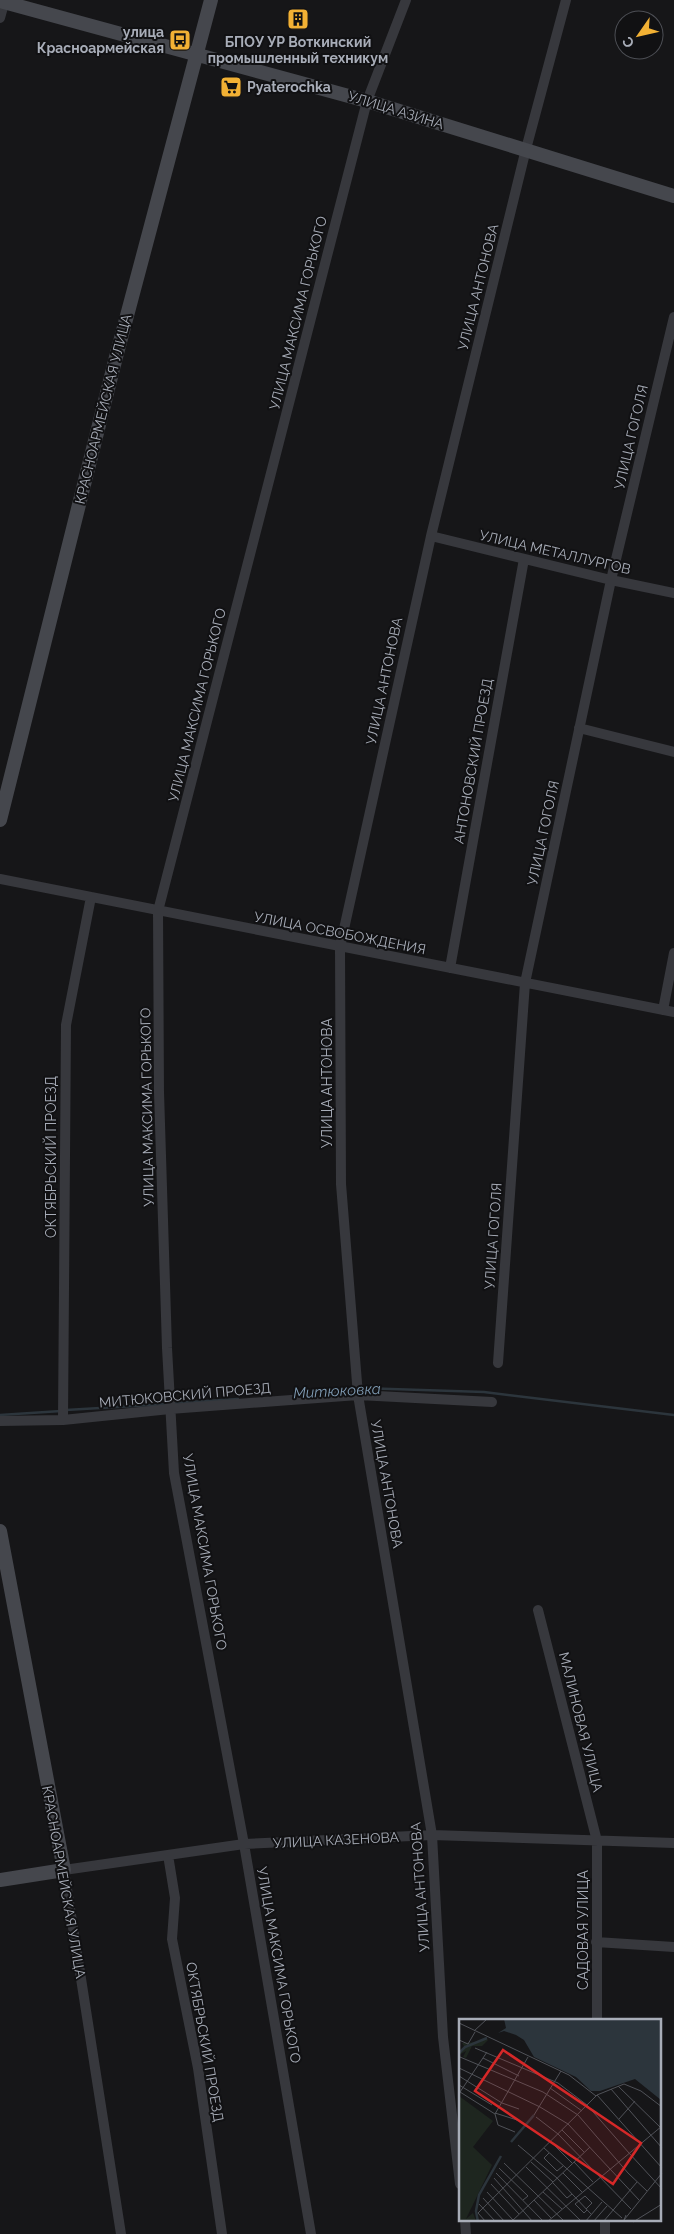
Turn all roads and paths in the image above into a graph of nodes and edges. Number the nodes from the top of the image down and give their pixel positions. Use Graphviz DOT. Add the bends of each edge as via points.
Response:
graph roads {
  1 [pos="211,0"];
  2 [pos="406,0"];
  3 [pos="566,0"];
  4 [pos="3,1"];
  5 [pos="0,18"];
  6 [pos="197,54"];
  7 [pos="367,101"];
  8 [pos="526,149"];
  9 [pos="674,196"];
  10 [pos="674,317"];
  11 [pos="430,536"];
  12 [pos="524,559"];
  13 [pos="611,580"];
  14 [pos="674,592"];
  15 [pos="579,728"];
  16 [pos="674,752"];
  17 [pos="0,820"];
  18 [pos="0,879"];
  19 [pos="91,897"];
  20 [pos="158,911"];
  21 [pos="340,947"];
  22 [pos="674,953"];
  23 [pos="450,968"];
  24 [pos="525,983"];
  25 [pos="663,1010"];
  26 [pos="674,1012"];
  27 [pos="498,1363"];
  28 [pos="358,1395"];
  29 [pos="492,1402"];
  30 [pos="170,1409"];
  31 [pos="63,1420"];
  32 [pos="0,1421"];
  33 [pos="0,1530"];
  34 [pos="538,1610"];
  35 [pos="432,1835"];
  36 [pos="597,1841"];
  37 [pos="674,1843"];
  38 [pos="244,1844"];
  39 [pos="168,1855"];
  40 [pos="64,1870"];
  41 [pos="0,1880"];
  42 [pos="596,1942"];
  43 [pos="674,1948"];
  44 [pos="597,2019"];
  45 [pos="459,2175"];
  46 [pos="121,2234"];
  47 [pos="222,2234"];
  48 [pos="312,2234"];
  1 -- 6 [label="street, КРАСНОАРМЕЙСКАЯ УЛИЦА"];
  2 -- 7 [label="street, УЛИЦА МАКСИМА ГОРЬКОГО"];
  3 -- 8 [label="street, УЛИЦА АНТОНОВА"];
  4 -- 5 [label="street"];
  4 -- 6 [label="street, УЛИЦА АЗИНА"];
  6 -- 7 [label="street, УЛИЦА АЗИНА"];
  6 -- 17 [label="street, КРАСНОАРМЕЙСКАЯ УЛИЦА" via="114,366"];
  7 -- 8 [label="street, УЛИЦА АЗИНА"];
  7 -- 20 [label="street, УЛИЦА МАКСИМА ГОРЬКОГО"];
  8 -- 9 [label="street, УЛИЦА АЗИНА"];
  8 -- 11 [label="street, УЛИЦА АНТОНОВА"];
  10 -- 13 [label="street, УЛИЦА ГОГОЛЯ"];
  11 -- 12 [label="street, УЛИЦА МЕТАЛЛУРГОВ"];
  11 -- 21 [label="street, УЛИЦА АНТОНОВА"];
  12 -- 13 [label="street, УЛИЦА МЕТАЛЛУРГОВ"];
  12 -- 23 [label="street, АНТОНОВСКИЙ ПРОЕЗД"];
  13 -- 14 [label="street, УЛИЦА МЕТАЛЛУРГОВ"];
  13 -- 15 [label="street, УЛИЦА ГОГОЛЯ"];
  15 -- 16 [label="street"];
  15 -- 24 [label="street, УЛИЦА ГОГОЛЯ"];
  18 -- 19 [label="street, УЛИЦА ОСВОБОЖДЕНИЯ"];
  19 -- 20 [label="street, УЛИЦА ОСВОБОЖДЕНИЯ"];
  19 -- 31 [label="street, ОКТЯБРЬСКИЙ ПРОЕЗД" via="66,1025"];
  20 -- 21 [label="street, УЛИЦА ОСВОБОЖДЕНИЯ"];
  20 -- 30 [label="street, УЛИЦА МАКСИМА ГОРЬКОГО"];
  21 -- 23 [label="street, УЛИЦА ОСВОБОЖДЕНИЯ"];
  21 -- 28 [label="street, УЛИЦА АНТОНОВА" via="341,1184"];
  22 -- 25 [label="street"];
  23 -- 24 [label="street, УЛИЦА ОСВОБОЖДЕНИЯ"];
  24 -- 25 [label="street, УЛИЦА ОСВОБОЖДЕНИЯ"];
  24 -- 27 [label="street, УЛИЦА ГОГОЛЯ"];
  25 -- 26 [label="street, УЛИЦА ОСВОБОЖДЕНИЯ"];
  28 -- 29 [label="street, МИТЮКОВСКИЙ ПРОЕЗД"];
  28 -- 30 [label="street, МИТЮКОВСКИЙ ПРОЕЗД"];
  28 -- 35 [label="street, УЛИЦА АНТОНОВА"];
  30 -- 31 [label="street, МИТЮКОВСКИЙ ПРОЕЗД"];
  30 -- 38 [label="street, УЛИЦА МАКСИМА ГОРЬКОГО" via="174,1473"];
  31 -- 32 [label="street, МИТЮКОВСКИЙ ПРОЕЗД"];
  33 -- 40 [label="street, КРАСНОАРМЕЙСКАЯ УЛИЦА"];
  34 -- 36 [label="street, МАЛИНОВАЯ УЛИЦА"];
  35 -- 36 [label="street, УЛИЦА КАЗЕНОВА"];
  35 -- 38 [label="street, УЛИЦА КАЗЕНОВА"];
  35 -- 45 [label="street, УЛИЦА АНТОНОВА" via="443,2036"];
  36 -- 37 [label="street, УЛИЦА КАЗЕНОВА"];
  36 -- 42 [label="street, САДОВАЯ УЛИЦА"];
  38 -- 39 [label="street, УЛИЦА КАЗЕНОВА"];
  38 -- 48 [label="street, УЛИЦА МАКСИМА ГОРЬКОГО"];
  39 -- 40 [label="street, УЛИЦА КАЗЕНОВА"];
  39 -- 47 [label="street, ОКТЯБРЬСКИЙ ПРОЕЗД" via="174,1898 172,1939 198,2068"];
  40 -- 41 [label="street, УЛИЦА КАЗЕНОВА"];
  40 -- 46 [label="street, КРАСНОАРМЕЙСКАЯ УЛИЦА"];
  42 -- 43 [label="street"];
  42 -- 44 [label="street, САДОВАЯ УЛИЦА"];
}
